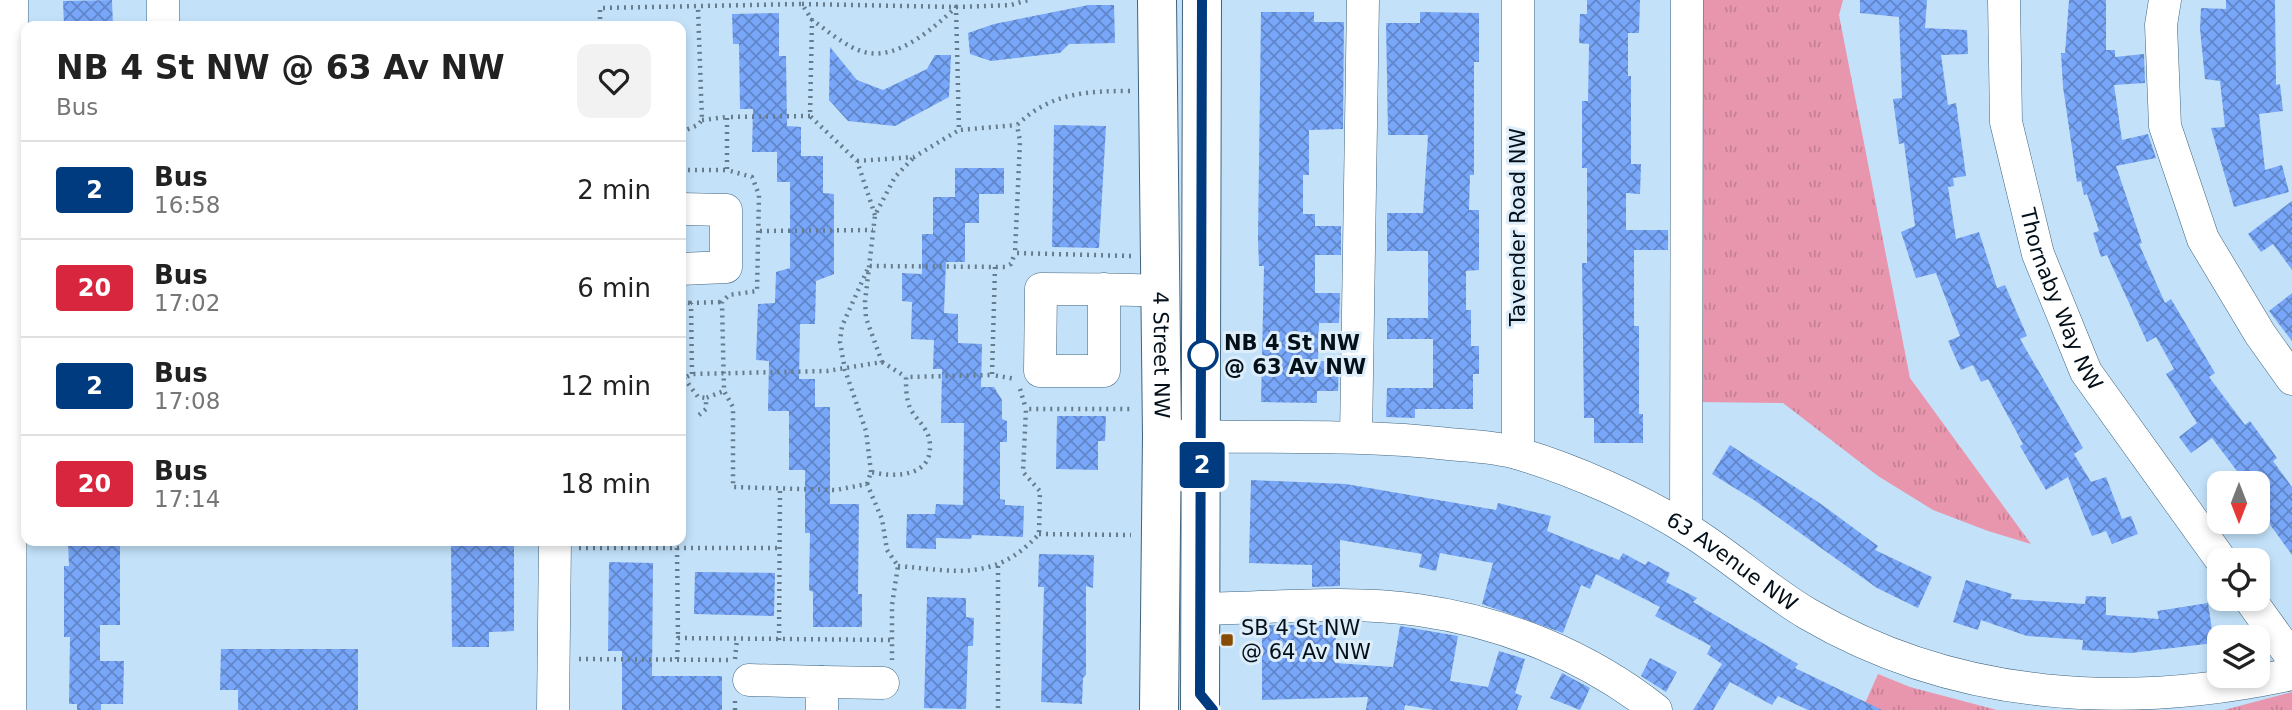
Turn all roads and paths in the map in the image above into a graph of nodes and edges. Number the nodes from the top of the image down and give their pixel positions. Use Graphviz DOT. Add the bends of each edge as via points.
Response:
graph roads {
  1 [pos="12,0"];
  2 [pos="163,0"];
  3 [pos="1028,0"];
  4 [pos="1157,0"];
  5 [pos="1202,0"];
  6 [pos="1363,0"];
  7 [pos="1518,0"];
  8 [pos="1687,0"];
  9 [pos="2004,0"];
  10 [pos="2165,0"];
  11 [pos="802,4"];
  12 [pos="956,7"];
  13 [pos="698,8"];
  14 [pos="812,20"];
  15 [pos="163,21"];
  16 [pos="600,21"];
  17 [pos="1131,91"];
  18 [pos="727,117"];
  19 [pos="702,120"];
  20 [pos="1017,125"];
  21 [pos="959,130"];
  22 [pos="686,131"];
  23 [pos="914,157"];
  24 [pos="857,161"];
  25 [pos="686,170"];
  26 [pos="727,170"];
  27 [pos="686,209"];
  28 [pos="875,215"];
  29 [pos="873,230"];
  30 [pos="760,231"];
  31 [pos="1015,253"];
  32 [pos="1131,256"];
  33 [pos="869,265"];
  34 [pos="995,267"];
  35 [pos="686,269"];
  36 [pos="1104,289"];
  37 [pos="1161,291"];
  38 [pos="686,302"];
  39 [pos="722,302"];
  40 [pos="691,303"];
  41 [pos="882,362"];
  42 [pos="845,370"];
  43 [pos="724,372"];
  44 [pos="692,374"];
  45 [pos="992,376"];
  46 [pos="686,377"];
  47 [pos="906,377"];
  48 [pos="2292,379"];
  49 [pos="686,384"];
  50 [pos="724,391"];
  51 [pos="706,398"];
  52 [pos="1026,409"];
  53 [pos="1131,409"];
  54 [pos="699,415"];
  55 [pos="1162,436"];
  56 [pos="1203,437"];
  57 [pos="1356,437"];
  58 [pos="12,444"];
  59 [pos="1518,453"];
  60 [pos="870,472"];
  61 [pos="867,484"];
  62 [pos="780,488"];
  63 [pos="1686,528"];
  64 [pos="1039,534"];
  65 [pos="1131,535"];
  66 [pos="564,546"];
  67 [pos="620,546"];
  68 [pos="677,548"];
  69 [pos="779,548"];
  70 [pos="2212,548"];
  71 [pos="898,566"];
  72 [pos="998,566"];
  73 [pos="1200,609"];
  74 [pos="2258,611"];
  75 [pos="678,638"];
  76 [pos="779,640"];
  77 [pos="892,640"];
  78 [pos="573,659"];
  79 [pos="677,659"];
  80 [pos="2292,659"];
  81 [pos="742,670"];
  82 [pos="888,673"];
  83 [pos="2292,674"];
  84 [pos="822,696"];
  85 [pos="1205,705"];
  86 [pos="10,710"];
  87 [pos="553,710"];
  88 [pos="998,710"];
  89 [pos="1159,710"];
  90 [pos="1656,710"];
  1 -- 58 [label="street"];
  2 -- 15 [label="street"];
  3 -- 12 [label="path"];
  4 -- 37 [label="main road, 4 Street NW"];
  5 -- 56 [label="main road, 4 Street NW"];
  6 -- 57 [label="street"];
  7 -- 59 [label="street, Tavender Road NW"];
  8 -- 63 [label="street"];
  9 -- 70 [label="street, Thornaby Way NW" via="2006,122 2038,254 2086,372"];
  10 -- 48 [label="street" via="2161,25 2165,126 2173,151 2203,239"];
  11 -- 12 [label="path"];
  11 -- 13 [label="path"];
  11 -- 14 [label="path"];
  12 -- 14 [label="path" via="913,40 879,54 855,49"];
  12 -- 21 [label="path"];
  13 -- 16 [label="path" via="600,8"];
  13 -- 19 [label="path"];
  14 -- 24 [label="path" via="810,116"];
  17 -- 20 [label="path" via="1055,98"];
  18 -- 19 [label="path"];
  19 -- 22 [label="path"];
  20 -- 21 [label="path"];
  20 -- 31 [label="path"];
  21 -- 23 [label="path"];
  23 -- 24 [label="path"];
  23 -- 28 [label="path" via="895,177"];
  24 -- 28 [label="path"];
  25 -- 26 [label="path"];
  27 -- 35 [label="street" via="726,210 726,267"];
  28 -- 29 [label="path"];
  29 -- 30 [label="path"];
  29 -- 33 [label="path"];
  31 -- 32 [label="path"];
  31 -- 34 [label="path" via="1011,264"];
  33 -- 34 [label="path"];
  33 -- 41 [label="path" via="866,318"];
  33 -- 42 [label="path" via="842,326"];
  34 -- 45 [label="path"];
  36 -- 37 [label="street"];
  37 -- 55 [label="main road, 4 Street NW"];
  38 -- 40 [label="path"];
  39 -- 40 [label="path"];
  40 -- 44 [label="path"];
  41 -- 42 [label="path"];
  41 -- 47 [label="path"];
  42 -- 43 [label="path"];
  42 -- 60 [label="path" via="860,409"];
  43 -- 44 [label="path"];
  43 -- 50 [label="path"];
  44 -- 46 [label="path"];
  45 -- 47 [label="path"];
  45 -- 52 [label="path" via="1017,379"];
  47 -- 60 [label="path" via="907,401 929,438 926,460 912,474"];
  49 -- 51 [label="path" via="698,397"];
  50 -- 51 [label="path"];
  50 -- 62 [label="path" via="733,407 733,487"];
  51 -- 54 [label="path" via="706,409"];
  52 -- 53 [label="path"];
  52 -- 64 [label="path" via="1023,472 1040,491"];
  55 -- 56 [label="street, 63 Avenue NW"];
  55 -- 89 [label="main road, 4 Street NW"];
  56 -- 57 [label="street, 63 Avenue NW"];
  56 -- 73 [label="main road, 4 Street NW"];
  57 -- 59 [label="street, 63 Avenue NW"];
  58 -- 86 [label="street"];
  59 -- 63 [label="street, 63 Avenue NW" via="1605,487"];
  60 -- 61 [label="path"];
  61 -- 62 [label="path" via="836,490"];
  61 -- 71 [label="path" via="882,519 887,550"];
  62 -- 69 [label="path"];
  63 -- 83 [label="street, 63 Avenue NW" via="1808,614 1882,650 1972,684 2052,698 2111,702 2187,698 2247,688"];
  64 -- 65 [label="path"];
  64 -- 72 [label="path" via="1021,554"];
  66 -- 87 [label="street"];
  67 -- 68 [label="path"];
  68 -- 69 [label="path"];
  68 -- 75 [label="path"];
  69 -- 76 [label="path"];
  71 -- 72 [label="path" via="965,571"];
  71 -- 77 [label="path"];
  72 -- 88 [label="path"];
  73 -- 85 [label="main road, 4 Street NW"];
  73 -- 90 [label="street" via="1340,606 1417,610 1483,623 1546,644 1587,664"];
  74 -- 80 [label="street"];
  75 -- 76 [label="path"];
  75 -- 79 [label="path"];
  76 -- 77 [label="path"];
  77 -- 82 [label="path"];
  78 -- 79 [label="path"];
  79 -- 81 [label="path"];
  81 -- 84 [label="street"];
  82 -- 84 [label="street"];
}
